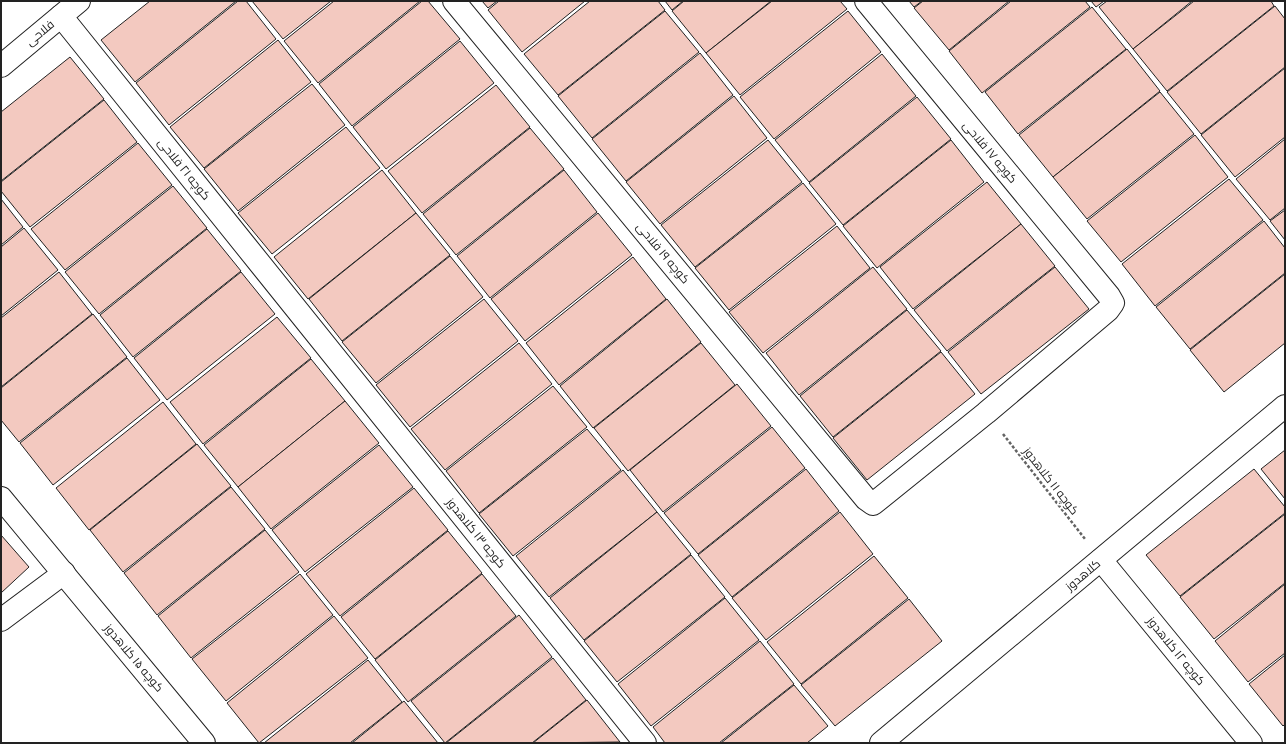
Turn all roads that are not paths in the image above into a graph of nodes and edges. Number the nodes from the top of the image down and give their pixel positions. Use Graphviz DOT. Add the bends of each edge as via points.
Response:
graph roads {
  1 [pos="79,1"];
  2 [pos="454,1"];
  3 [pos="866,1"];
  4 [pos="61,16"];
  5 [pos="1,66"];
  6 [pos="307,323"];
  7 [pos="1285,406"];
  8 [pos="986,413"];
  9 [pos="1,498"];
  10 [pos="1101,560"];
  11 [pos="64,573"];
  12 [pos="1,620"];
  13 [pos="204,743"];
  14 [pos="645,743"];
  15 [pos="881,743"];
  16 [pos="1251,743"];
  1 -- 4 [label="street, فلاحی"];
  2 -- 8 [label="street, کوچه ۱۹ فلاحی" via="861,493 873,504"];
  3 -- 8 [label="street, کوچه ۱۷ فلاحی" via="1113,303 1108,310"];
  4 -- 5 [label="street, فلاحی"];
  4 -- 6 [label="street, کوچه ۲۱ فلاحی"];
  6 -- 14 [label="street, کوچه ۱۳ کلاهدوز"];
  7 -- 10 [label="street, کلاهدوز"];
  9 -- 11 [label="street, کوچه ۱۵ کلاهدوز"];
  10 -- 15 [label="street, کلاهدوز"];
  10 -- 16 [label="street, کوچه ۱۲ کلاهدوز"];
  11 -- 12 [label="street"];
  11 -- 13 [label="street, کوچه ۱۵ کلاهدوز"];
}
